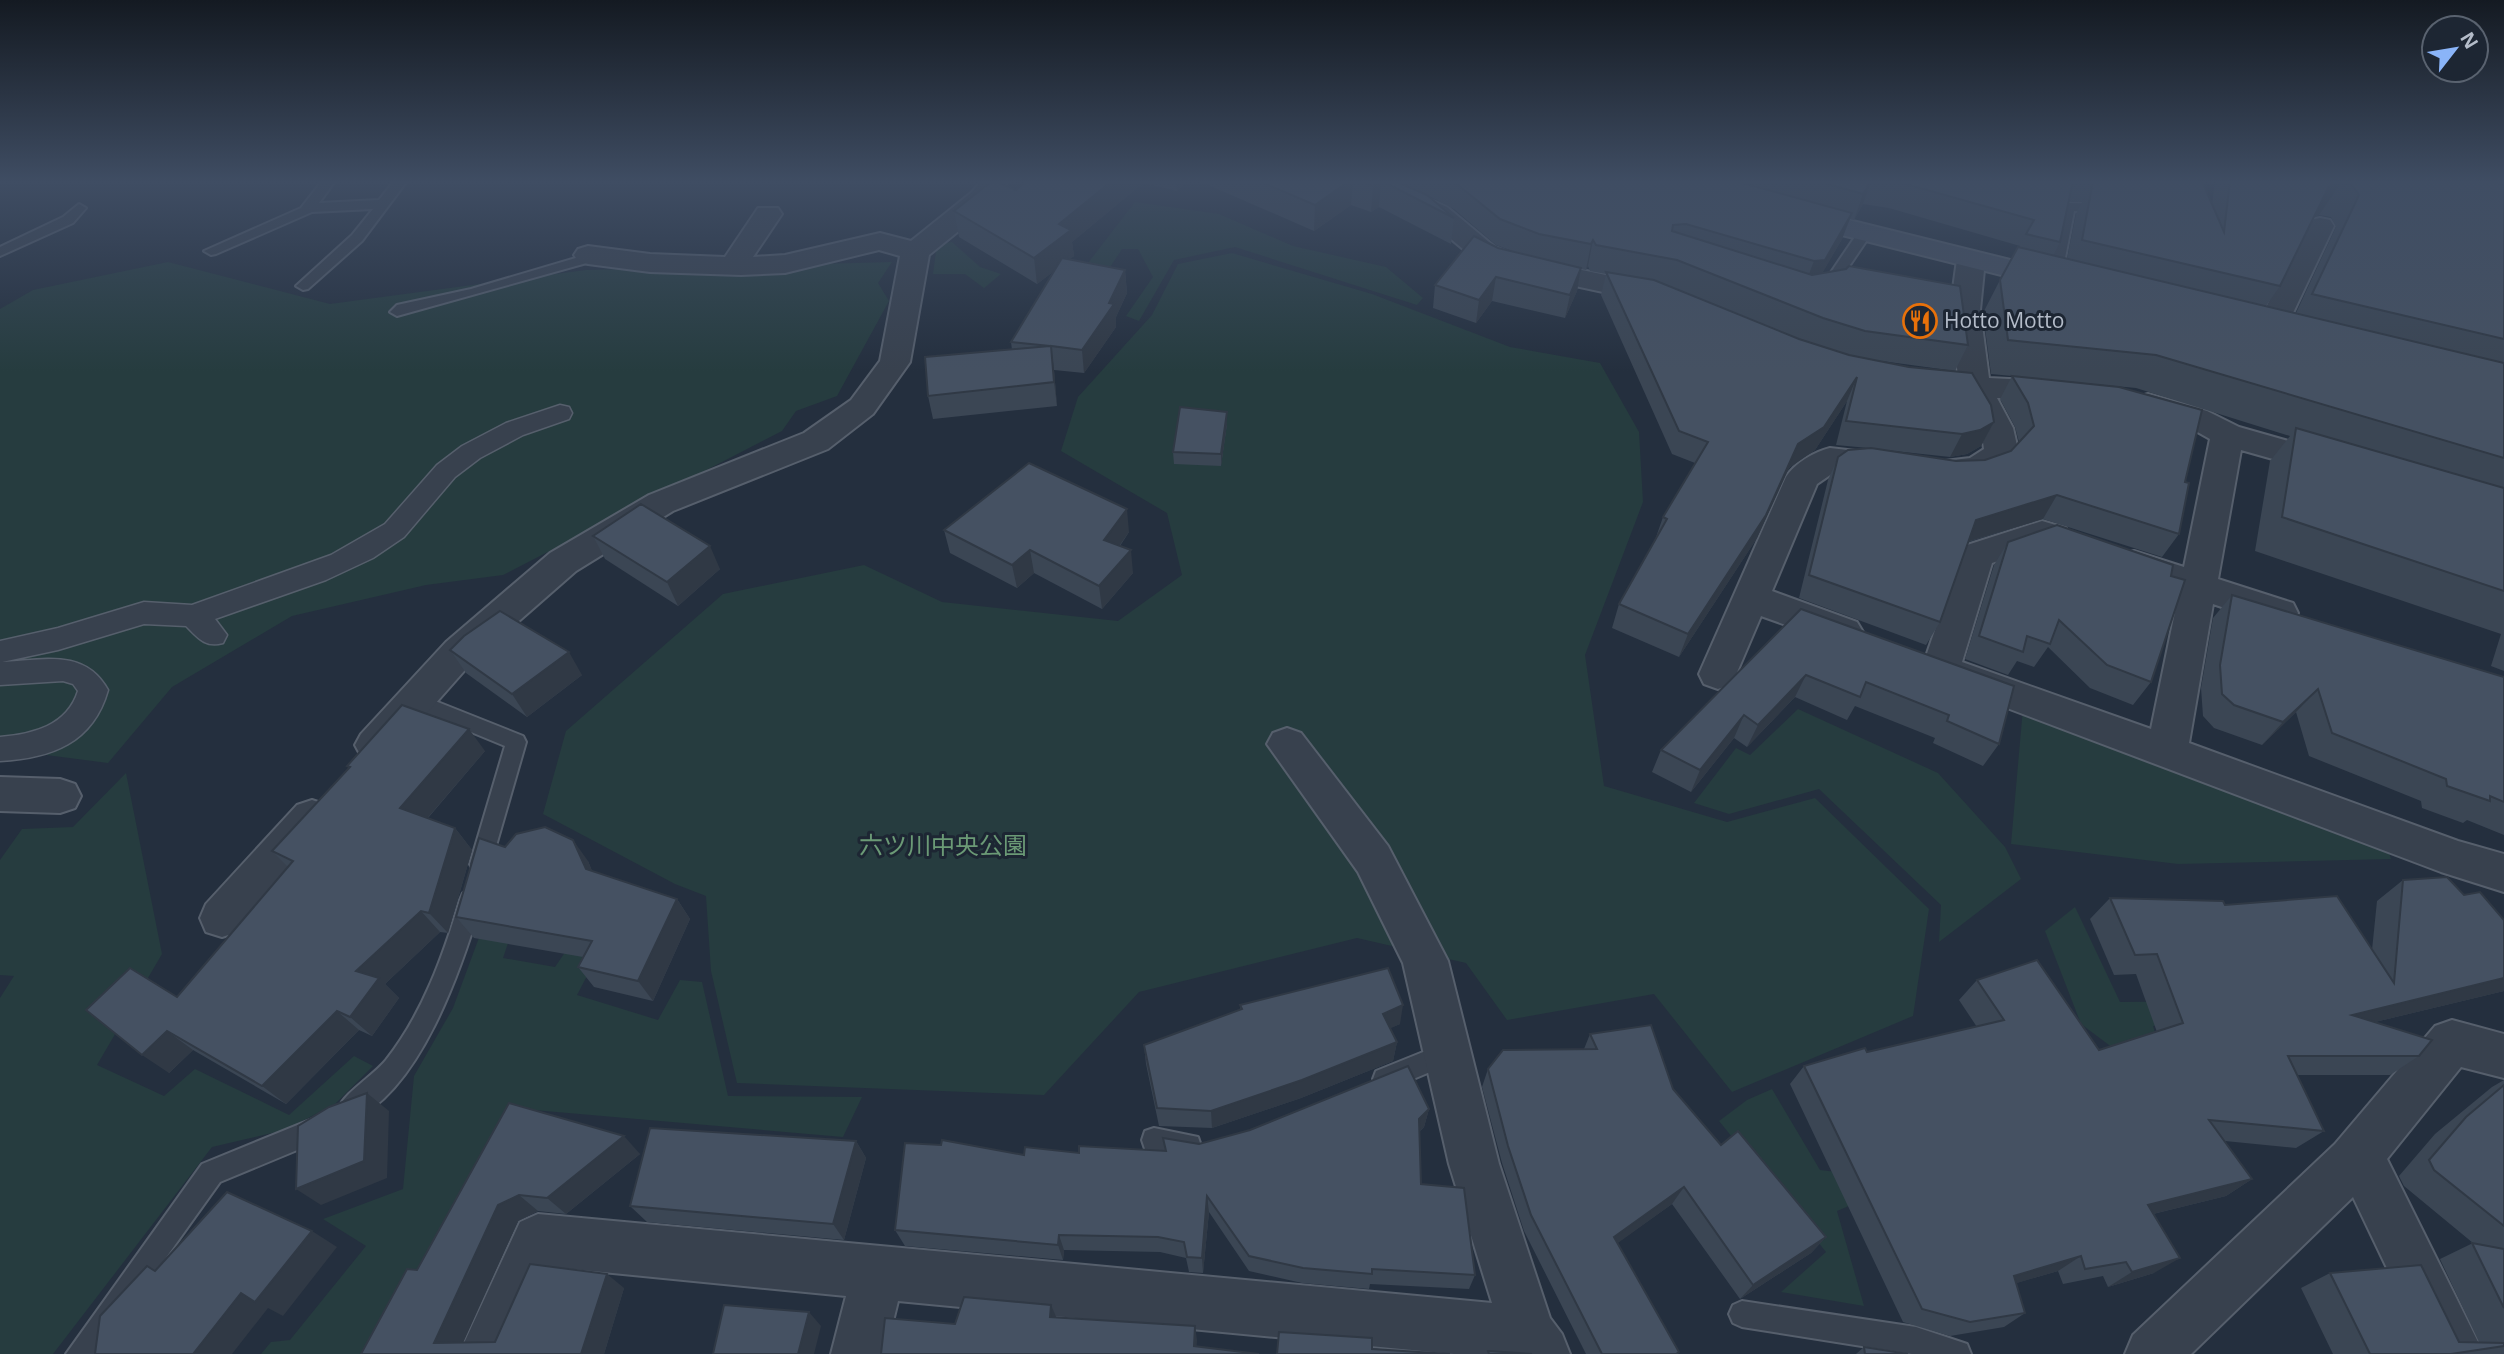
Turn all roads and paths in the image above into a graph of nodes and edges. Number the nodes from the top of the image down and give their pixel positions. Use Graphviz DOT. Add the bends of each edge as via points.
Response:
graph roads {
  1 [pos="17,244"];
  2 [pos="226,244"];
  3 [pos="350,244"];
  4 [pos="743,244"];
  5 [pos="867,244"];
  6 [pos="890,244"];
  7 [pos="925,244"];
  8 [pos="1474,244"];
  9 [pos="1858,244"];
  10 [pos="1906,244"];
  11 [pos="2061,244"];
  12 [pos="2311,244"];
  13 [pos="211,251"];
  14 [pos="0,252"];
  15 [pos="915,252"];
  16 [pos="592,256"];
  17 [pos="1971,260"];
  18 [pos="733,266"];
  19 [pos="2054,279"];
  20 [pos="303,286"];
  21 [pos="2090,288"];
  22 [pos="1816,293"];
  23 [pos="1683,304"];
  24 [pos="397,312"];
  25 [pos="2269,332"];
  26 [pos="1905,379"];
  27 [pos="1975,388"];
  28 [pos="2081,391"];
  29 [pos="2119,397"];
  30 [pos="560,413"];
  31 [pos="2228,435"];
  32 [pos="2359,473"];
  33 [pos="2197,585"];
  34 [pos="1751,598"];
  35 [pos="2312,624"];
  36 [pos="0,652"];
  37 [pos="1941,668"];
  38 [pos="0,674"];
  39 [pos="1718,674"];
  40 [pos="415,701"];
  41 [pos="1287,744"];
  42 [pos="0,749"];
  43 [pos="2167,751"];
  44 [pos="0,794"];
  45 [pos="60,796"];
  46 [pos="2504,873"];
  47 [pos="222,918"];
  48 [pos="1449,1053"];
  49 [pos="2504,1056"];
  50 [pos="1361,1088"];
  51 [pos="1154,1140"];
  52 [pos="1212,1143"];
  53 [pos="2359,1156"];
  54 [pos="878,1272"];
  55 [pos="1742,1314"];
  56 [pos="1536,1344"];
  57 [pos="80,1354"];
  58 [pos="486,1354"];
  59 [pos="858,1354"];
  60 [pos="1957,1354"];
  61 [pos="2152,1354"];
  62 [pos="2457,1354"];
  1 -- 14 [label="lane"];
  2 -- 13 [label="lane"];
  3 -- 20 [label="lane"];
  4 -- 18 [label="street"];
  5 -- 18 [label="street" via="785,264"];
  6 -- 15 [label="street"];
  7 -- 15 [label="street"];
  8 -- 23 [label="street" via="1516,265 1658,294"];
  9 -- 22 [label="lane" via="1830,290"];
  10 -- 17 [label="main road"];
  11 -- 19 [label="lane"];
  12 -- 25 [label="street"];
  15 -- 40 [label="street" via="895,362 862,407 816,441 661,503 563,562 458,652"];
  16 -- 18 [label="street"];
  16 -- 24 [label="lane" via="499,288"];
  17 -- 19 [label="main road"];
  17 -- 27 [label="street" via="1965,310"];
  19 -- 21 [label="main road"];
  26 -- 27 [label="street"];
  27 -- 28 [label="street"];
  27 -- 34 [label="street" via="1997,428 2001,450 1992,463 1923,470 1830,459 1803,477"];
  29 -- 31 [label="street" via="2196,418"];
  30 -- 36 [label="street" via="478,448 446,472 410,517 385,538 337,565 203,625 144,613"];
  31 -- 32 [label="street"];
  31 -- 33 [label="street"];
  33 -- 35 [label="street"];
  33 -- 37 [label="street" via="2042,533 1978,555"];
  33 -- 43 [label="street"];
  34 -- 37 [label="street"];
  34 -- 39 [label="street"];
  37 -- 43 [label="street"];
  38 -- 42 [label="street" via="63,670 83,676 93,690 90,707 77,725 51,739"];
  40 -- 47 [label="street"];
  40 -- 57 [label="lane" via="516,742 460,940 416,1037 385,1081 358,1104 314,1131 211,1173"];
  41 -- 48 [label="street" via="1373,859 1425,961"];
  43 -- 46 [label="street"];
  44 -- 45 [label="street"];
  48 -- 50 [label="lane"];
  48 -- 56 [label="street" via="1474,1164"];
  49 -- 53 [label="street" via="2452,1042"];
  51 -- 52 [label="lane" via="1200,1147"];
  53 -- 61 [label="street"];
  53 -- 62 [label="street"];
  54 -- 56 [label="street"];
  54 -- 58 [label="street" via="538,1240"];
  54 -- 59 [label="street"];
  55 -- 60 [label="lane" via="1916,1341"];
}
